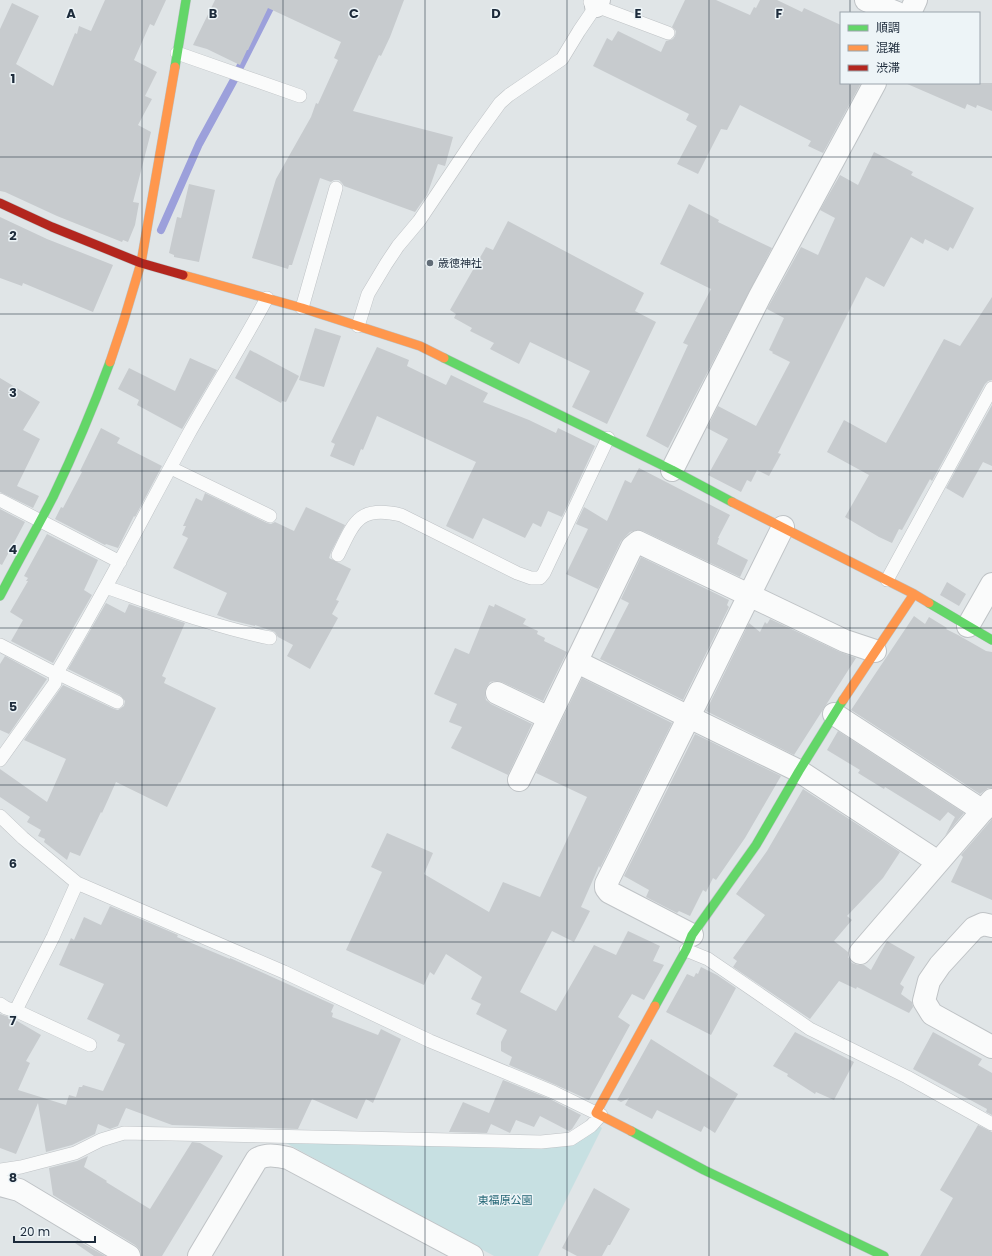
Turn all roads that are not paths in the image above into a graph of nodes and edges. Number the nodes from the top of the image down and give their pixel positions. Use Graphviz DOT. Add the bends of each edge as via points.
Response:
graph roads {
  1 [pos="186,0"];
  2 [pos="866,0"];
  3 [pos="916,0"];
  4 [pos="594,2"];
  5 [pos="895,12"];
  6 [pos="910,12"];
  7 [pos="668,33"];
  8 [pos="177,54"];
  9 [pos="874,84"];
  10 [pos="300,96"];
  11 [pos="336,188"];
  12 [pos="0,202"];
  13 [pos="141,263"];
  14 [pos="267,298"];
  15 [pos="302,308"];
  16 [pos="358,326"];
  17 [pos="992,388"];
  18 [pos="608,438"];
  19 [pos="171,468"];
  20 [pos="672,470"];
  21 [pos="0,500"];
  22 [pos="270,516"];
  23 [pos="40,521"];
  24 [pos="783,527"];
  25 [pos="338,555"];
  26 [pos="120,562"];
  27 [pos="887,580"];
  28 [pos="992,584"];
  29 [pos="106,587"];
  30 [pos="914,594"];
  31 [pos="749,595"];
  32 [pos="0,596"];
  33 [pos="968,626"];
  34 [pos="270,638"];
  35 [pos="992,640"];
  36 [pos="0,645"];
  37 [pos="875,651"];
  38 [pos="577,662"];
  39 [pos="56,674"];
  40 [pos="497,693"];
  41 [pos="117,702"];
  42 [pos="834,714"];
  43 [pos="689,716"];
  44 [pos="549,718"];
  45 [pos="0,760"];
  46 [pos="799,771"];
  47 [pos="519,780"];
  48 [pos="987,805"];
  49 [pos="0,816"];
  50 [pos="938,862"];
  51 [pos="77,883"];
  52 [pos="992,926"];
  53 [pos="689,942"];
  54 [pos="860,953"];
  55 [pos="0,1004"];
  56 [pos="19,1012"];
  57 [pos="90,1045"];
  58 [pos="992,1047"];
  59 [pos="598,1114"];
  60 [pos="992,1124"];
  61 [pos="0,1170"];
  62 [pos="0,1185"];
  63 [pos="129,1256"];
  64 [pos="199,1256"];
  65 [pos="472,1256"];
  66 [pos="884,1256"];
  1 -- 8 [label="street"];
  2 -- 5 [label="street"];
  3 -- 6 [label="street"];
  4 -- 7 [label="lane"];
  4 -- 16 [label="lane" via="562,59 500,103 419,221 386,264 368,294"];
  8 -- 10 [label="lane"];
  8 -- 13 [label="street"];
  9 -- 20 [label="street" via="760,296"];
  11 -- 15 [label="lane"];
  12 -- 13 [label="street" via="52,227"];
  13 -- 14 [label="street"];
  13 -- 23 [label="street" via="101,388 72,457"];
  14 -- 15 [label="street"];
  14 -- 19 [label="lane"];
  15 -- 16 [label="street"];
  16 -- 18 [label="street" via="420,346"];
  17 -- 27 [label="lane"];
  18 -- 20 [label="street"];
  18 -- 25 [label="lane" via="540,578 517,573 400,515 386,511 361,516 350,529"];
  19 -- 22 [label="lane"];
  19 -- 26 [label="lane"];
  20 -- 24 [label="street"];
  21 -- 23 [label="lane"];
  23 -- 26 [label="lane"];
  23 -- 32 [label="street"];
  24 -- 27 [label="street"];
  24 -- 31 [label="street"];
  26 -- 29 [label="lane"];
  27 -- 30 [label="street"];
  28 -- 33 [label="street"];
  29 -- 34 [label="lane" via="219,626"];
  29 -- 39 [label="lane"];
  30 -- 33 [label="street"];
  30 -- 37 [label="street"];
  31 -- 37 [label="street" via="845,641"];
  31 -- 38 [label="street" via="638,542 632,547"];
  31 -- 43 [label="street"];
  33 -- 35 [label="street"];
  36 -- 39 [label="lane"];
  37 -- 42 [label="street"];
  38 -- 43 [label="street"];
  38 -- 44 [label="street"];
  39 -- 41 [label="lane"];
  39 -- 45 [label="lane" via="55,683"];
  40 -- 44 [label="street"];
  42 -- 46 [label="street"];
  42 -- 48 [label="street"];
  43 -- 46 [label="street"];
  43 -- 53 [label="street" via="606,884 609,892"];
  44 -- 47 [label="street"];
  46 -- 50 [label="street"];
  46 -- 53 [label="street" via="756,845"];
  48 -- 50 [label="street"];
  49 -- 51 [label="lane"];
  50 -- 54 [label="street"];
  51 -- 56 [label="lane" via="53,937 18,1003"];
  51 -- 59 [label="lane" via="276,969 430,1041 553,1092"];
  52 -- 58 [label="street" via="982,924 974,928 940,965 929,981 924,1001 932,1014"];
  53 -- 59 [label="street"];
  53 -- 60 [label="lane" via="708,959 810,1028"];
  55 -- 56 [label="lane"];
  56 -- 57 [label="lane"];
  59 -- 61 [label="lane" via="591,1126 571,1139 541,1142 124,1133 101,1140 75,1153"];
  59 -- 66 [label="street" via="704,1170"];
  62 -- 63 [label="street" via="18,1190"];
  64 -- 65 [label="street" via="257,1159 274,1155 288,1158"];
}
